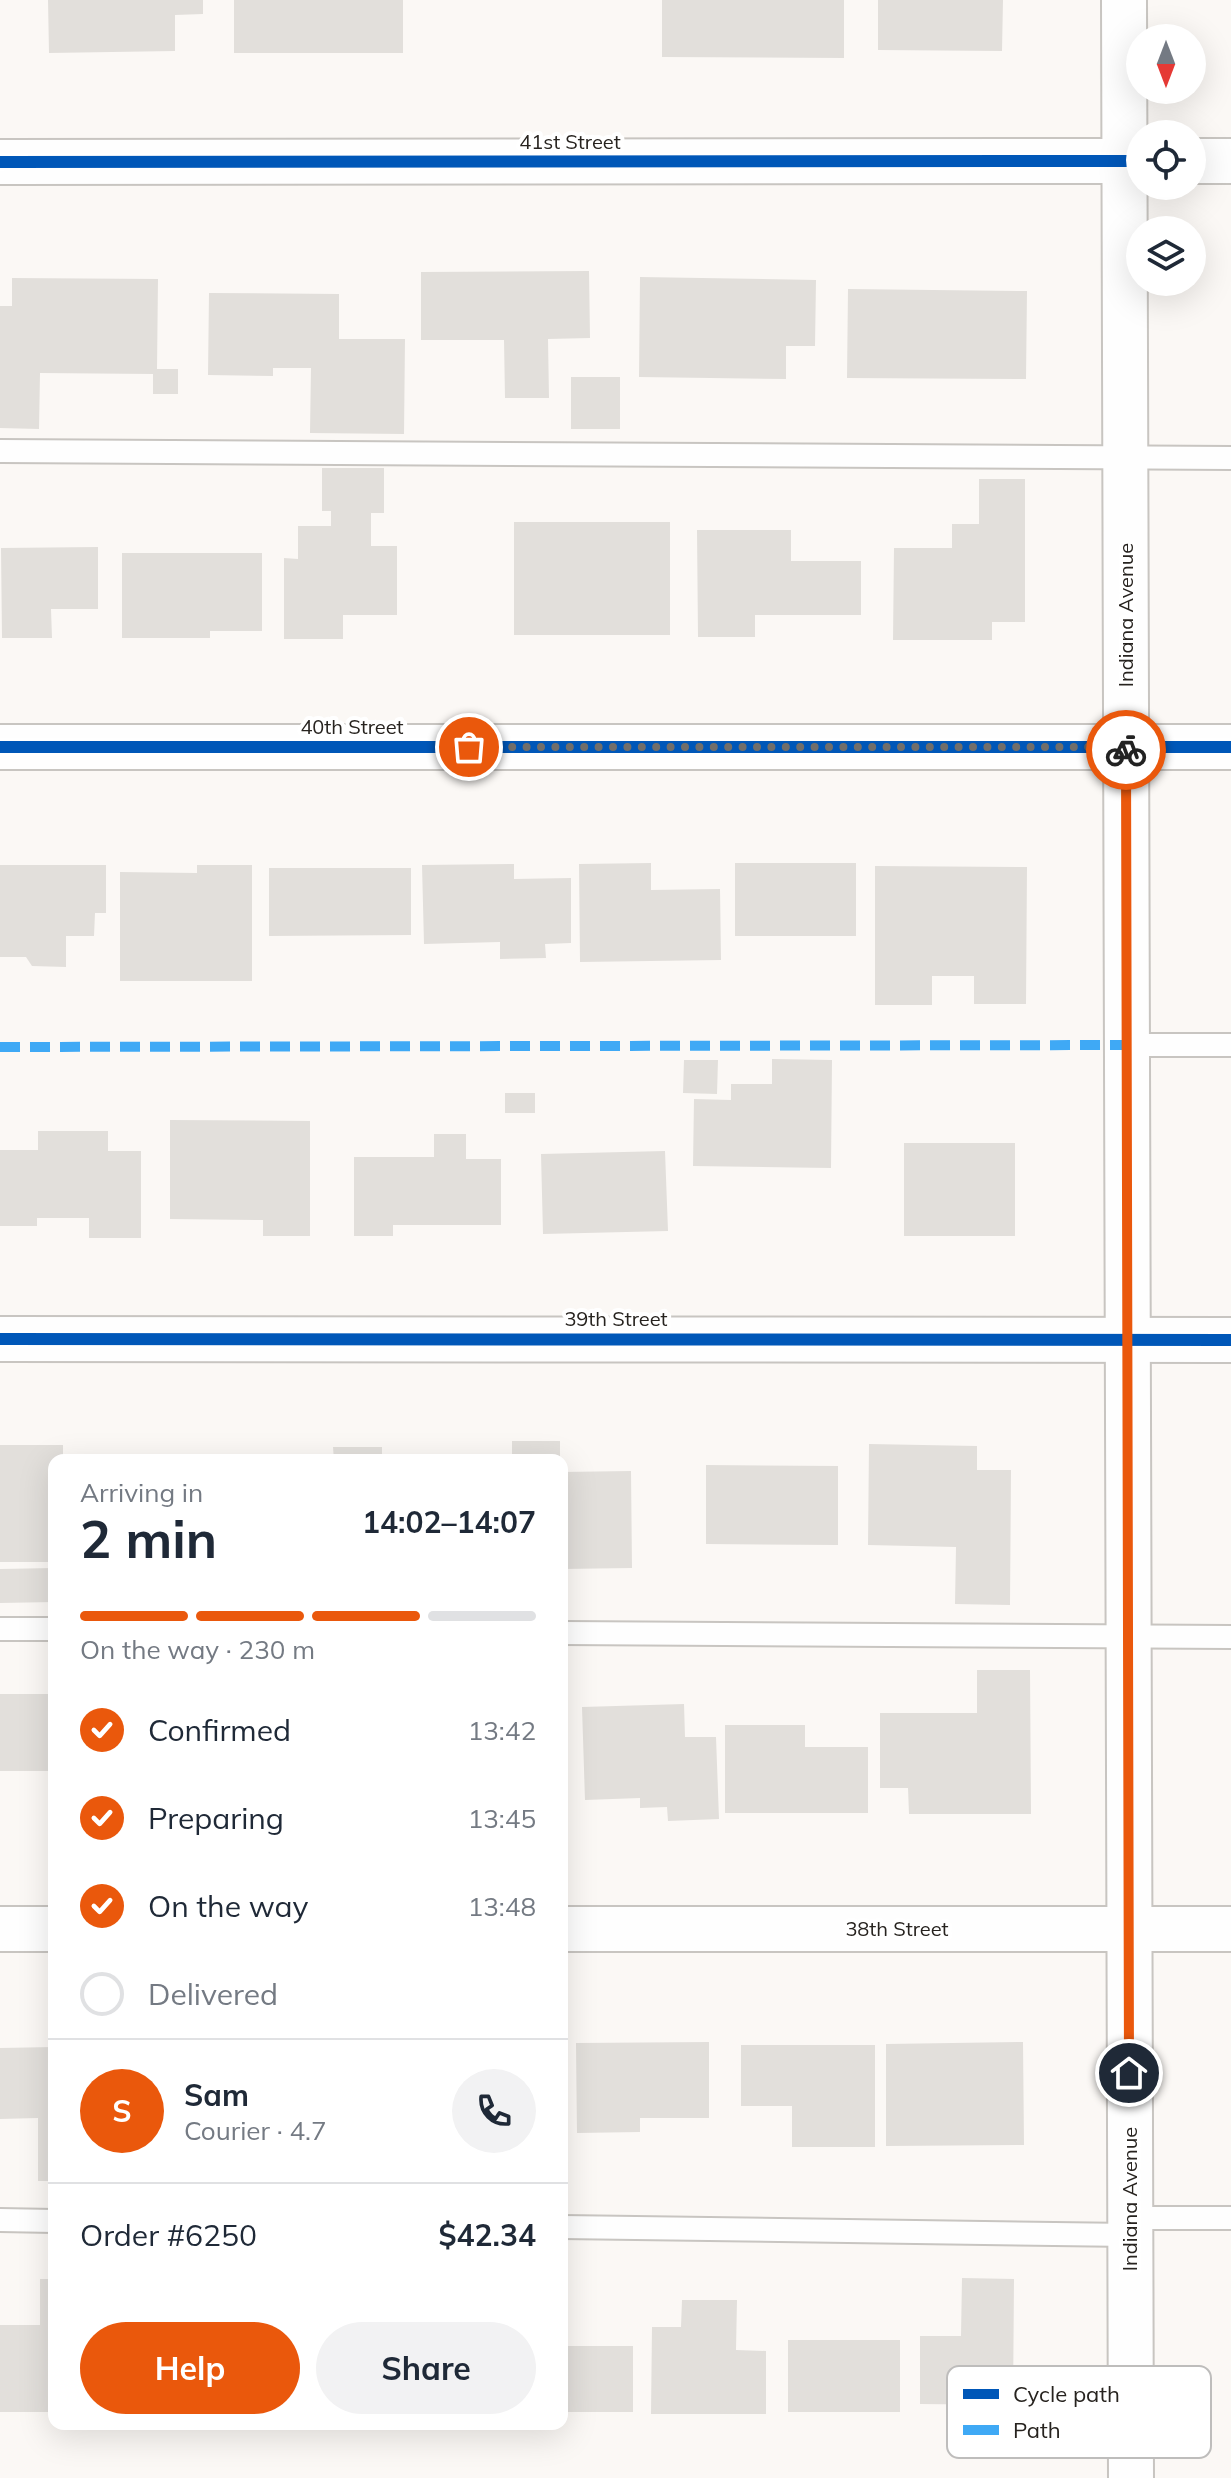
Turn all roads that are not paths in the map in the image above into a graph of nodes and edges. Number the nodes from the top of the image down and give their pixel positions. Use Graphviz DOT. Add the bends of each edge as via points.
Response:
graph roads {
  1 [pos="1124,0"];
  2 [pos="1130,120"];
  3 [pos="1126,161"];
  4 [pos="1206,161"];
  5 [pos="1231,161"];
  6 [pos="0,162"];
  7 [pos="1131,200"];
  8 [pos="0,451"];
  9 [pos="1125,458"];
  10 [pos="1231,458"];
  11 [pos="0,747"];
  12 [pos="1126,747"];
  13 [pos="1231,747"];
  14 [pos="1126,1045"];
  15 [pos="1231,1045"];
  16 [pos="0,1339"];
  17 [pos="1128,1339"];
  18 [pos="1231,1340"];
  19 [pos="0,1629"];
  20 [pos="48,1629"];
  21 [pos="568,1633"];
  22 [pos="1128,1637"];
  23 [pos="1231,1637"];
  24 [pos="0,1929"];
  25 [pos="48,1929"];
  26 [pos="568,1929"];
  27 [pos="1129,1929"];
  28 [pos="1231,1929"];
  29 [pos="1231,2218"];
  30 [pos="0,2220"];
  31 [pos="48,2221"];
  32 [pos="1130,2226"];
  33 [pos="568,2227"];
  34 [pos="1131,2366"];
  35 [pos="1131,2458"];
  36 [pos="1131,2478"];
  1 -- 2 [label="street, Indiana Avenue"];
  3 -- 6 [label="street, 41st Street"];
  4 -- 5 [label="street"];
  7 -- 9 [label="street, Indiana Avenue"];
  8 -- 9 [label="lane"];
  9 -- 10 [label="lane"];
  9 -- 12 [label="street, Indiana Avenue"];
  11 -- 12 [label="street, 40th Street"];
  12 -- 13 [label="street, 40th Street"];
  12 -- 14 [label="street, Indiana Avenue"];
  14 -- 15 [label="lane"];
  14 -- 17 [label="street, Indiana Avenue"];
  16 -- 17 [label="street, 39th Street"];
  17 -- 18 [label="street, 39th Street"];
  17 -- 22 [label="street, Indiana Avenue"];
  19 -- 20 [label="lane"];
  21 -- 22 [label="lane"];
  22 -- 23 [label="lane"];
  22 -- 27 [label="street, Indiana Avenue"];
  24 -- 25 [label="street"];
  26 -- 27 [label="street, 38th Street"];
  27 -- 28 [label="street, 38th Street"];
  27 -- 32 [label="street, Indiana Avenue"];
  29 -- 32 [label="lane"];
  30 -- 31 [label="lane"];
  32 -- 33 [label="lane"];
  32 -- 34 [label="street, Indiana Avenue"];
  35 -- 36 [label="street, Indiana Avenue"];
}
